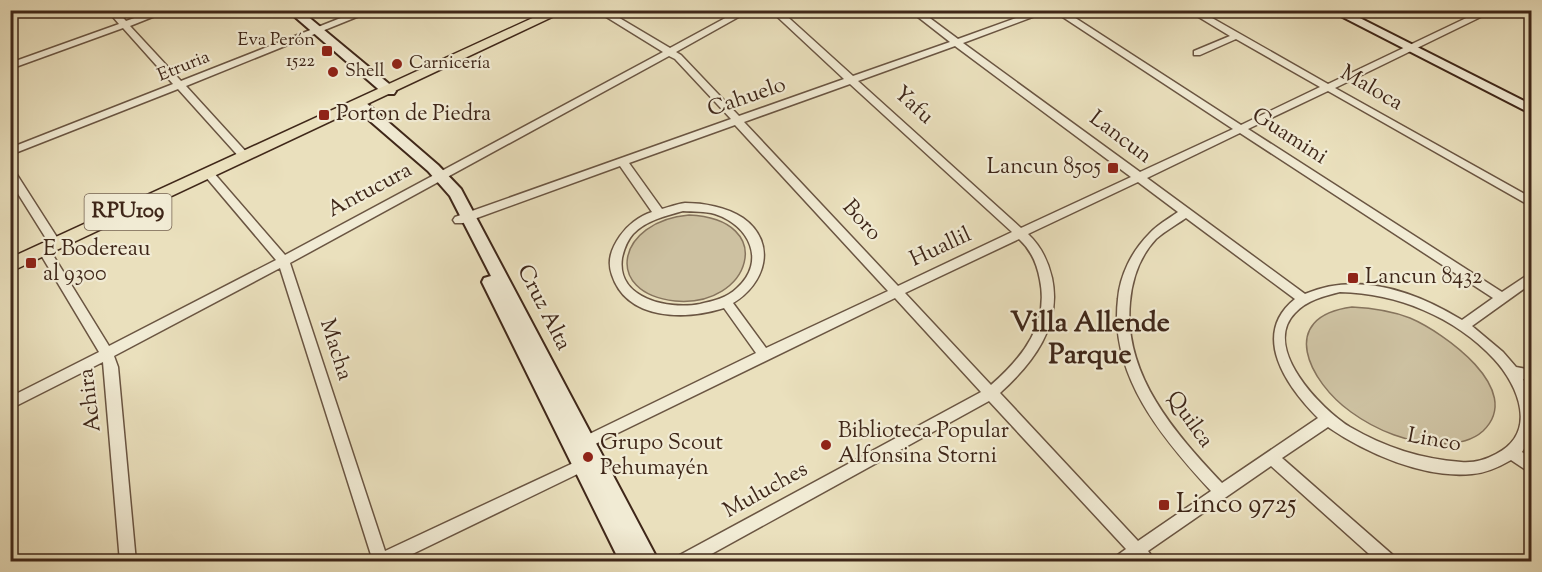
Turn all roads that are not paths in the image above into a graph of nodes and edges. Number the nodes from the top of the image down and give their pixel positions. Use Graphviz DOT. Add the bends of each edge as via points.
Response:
graph roads {
  1 [pos="111,10"];
  2 [pos="166,10"];
  3 [pos="291,10"];
  4 [pos="370,10"];
  5 [pos="599,10"];
  6 [pos="747,10"];
  7 [pos="774,10"];
  8 [pos="913,10"];
  9 [pos="1047,10"];
  10 [pos="1056,10"];
  11 [pos="1191,10"];
  12 [pos="1334,10"];
  13 [pos="558,11"];
  14 [pos="1484,12"];
  15 [pos="125,25"];
  16 [pos="317,32"];
  17 [pos="1236,36"];
  18 [pos="958,43"];
  19 [pos="1410,49"];
  20 [pos="671,52"];
  21 [pos="1197,53"];
  22 [pos="10,66"];
  23 [pos="854,81"];
  24 [pos="181,86"];
  25 [pos="1328,87"];
  26 [pos="389,91"];
  27 [pos="356,107"];
  28 [pos="1532,110"];
  29 [pos="739,121"];
  30 [pos="1240,129"];
  31 [pos="10,152"];
  32 [pos="245,158"];
  33 [pos="623,163"];
  34 [pos="10,172"];
  35 [pos="209,174"];
  36 [pos="437,178"];
  37 [pos="1138,178"];
  38 [pos="1532,203"];
  39 [pos="658,212"];
  40 [pos="1185,213"];
  41 [pos="464,219"];
  42 [pos="1022,233"];
  43 [pos="50,248"];
  44 [pos="284,261"];
  45 [pos="10,266"];
  46 [pos="1532,276"];
  47 [pos="896,293"];
  48 [pos="1501,297"];
  49 [pos="1302,298"];
  50 [pos="726,302"];
  51 [pos="1463,326"];
  52 [pos="107,354"];
  53 [pos="764,355"];
  54 [pos="1511,372"];
  55 [pos="1532,375"];
  56 [pos="991,393"];
  57 [pos="10,404"];
  58 [pos="1530,413"];
  59 [pos="1328,419"];
  60 [pos="579,445"];
  61 [pos="1512,453"];
  62 [pos="1272,458"];
  63 [pos="588,462"];
  64 [pos="1532,468"];
  65 [pos="1221,492"];
  66 [pos="1142,556"];
  67 [pos="128,561"];
  68 [pos="380,561"];
  69 [pos="631,561"];
  70 [pos="649,561"];
  71 [pos="681,561"];
  72 [pos="1120,561"];
  73 [pos="1390,561"];
  1 -- 15 [label="street"];
  2 -- 15 [label="street"];
  3 -- 16 [label="main road"];
  4 -- 16 [label="street, Etruria"];
  5 -- 20 [label="street, Boro"];
  6 -- 20 [label="street, Antucura"];
  7 -- 23 [label="street, Yafu"];
  8 -- 18 [label="street, Lancun"];
  9 -- 18 [label="street, Cahuelo"];
  10 -- 30 [label="street, Guamini"];
  11 -- 17 [label="street, Maloca"];
  12 -- 19 [label="main road"];
  13 -- 26 [label="main road, RPU109"];
  14 -- 19 [label="street, Huallil"];
  15 -- 22 [label="street"];
  15 -- 24 [label="street"];
  16 -- 24 [label="street, Etruria"];
  16 -- 26 [label="main road"];
  17 -- 21 [label="street"];
  17 -- 25 [label="street, Maloca"];
  18 -- 23 [label="street, Cahuelo"];
  18 -- 37 [label="street, Lancun"];
  19 -- 25 [label="street, Huallil"];
  19 -- 28 [label="main road"];
  20 -- 29 [label="street, Boro"];
  20 -- 36 [label="street, Antucura"];
  23 -- 29 [label="street, Cahuelo"];
  23 -- 42 [label="street, Yafu"];
  24 -- 31 [label="street, Etruria"];
  24 -- 32 [label="street"];
  25 -- 30 [label="street, Huallil"];
  25 -- 38 [label="street, Maloca"];
  26 -- 27 [label="main road, RPU109"];
  27 -- 32 [label="main road, RPU109"];
  27 -- 36 [label="main road, Cruz Alta"];
  29 -- 33 [label="street, Cahuelo"];
  29 -- 47 [label="street, Boro"];
  30 -- 37 [label="street, Huallil"];
  30 -- 48 [label="street, Guamini"];
  32 -- 35 [label="main road, RPU109"];
  33 -- 39 [label="street"];
  33 -- 41 [label="street, Cahuelo"];
  34 -- 43 [label="street, Achira"];
  35 -- 43 [label="main road, RPU109"];
  35 -- 44 [label="street, Macha"];
  36 -- 41 [label="main road, Cruz Alta" via="456,193"];
  36 -- 44 [label="street, Antucura"];
  37 -- 40 [label="street, Lancun"];
  37 -- 42 [label="street, Huallil"];
  39 -- 50 [label="street" via="683,207 715,209 734,216 753,234 760,258 755,274 743,290"];
  39 -- 50 [label="street" via="633,226 620,242 614,269 622,286 638,300 661,309 701,310"];
  40 -- 49 [label="street, Lancun"];
  40 -- 65 [label="street, Quilca" via="1162,228 1137,257 1127,282 1122,317 1126,349 1140,386 1164,426"];
  41 -- 60 [label="main road, Cruz Alta"];
  42 -- 47 [label="street, Huallil"];
  42 -- 56 [label="street, Muluches" via="1034,246 1046,274 1048,319 1024,362"];
  43 -- 45 [label="main road, RPU109"];
  43 -- 52 [label="street, Achira"];
  44 -- 52 [label="street, Antucura"];
  44 -- 68 [label="street, Macha"];
  46 -- 48 [label="street"];
  47 -- 53 [label="street, Huallil"];
  47 -- 56 [label="street, Boro"];
  48 -- 51 [label="street"];
  49 -- 51 [label="street" via="1340,288 1380,291 1414,301"];
  49 -- 59 [label="street, Linco" via="1283,320 1280,350 1290,374"];
  50 -- 53 [label="street"];
  51 -- 54 [label="street"];
  52 -- 57 [label="street, Antucura"];
  52 -- 67 [label="street, Achira"];
  53 -- 60 [label="street, Huallil"];
  54 -- 55 [label="street"];
  54 -- 58 [label="street"];
  56 -- 66 [label="street, Boro"];
  56 -- 71 [label="street, Muluches"];
  58 -- 61 [label="street" via="1522,442"];
  59 -- 61 [label="street, Linco" via="1379,449 1431,466 1463,469 1491,464"];
  59 -- 62 [label="street"];
  60 -- 63 [label="main road, Cruz Alta"];
  61 -- 64 [label="street"];
  62 -- 65 [label="street"];
  62 -- 73 [label="street"];
  63 -- 68 [label="street"];
  63 -- 69 [label="main road, Cruz Alta"];
  63 -- 70 [label="main road, Cruz Alta"];
  65 -- 66 [label="street"];
  66 -- 72 [label="street"];
}
